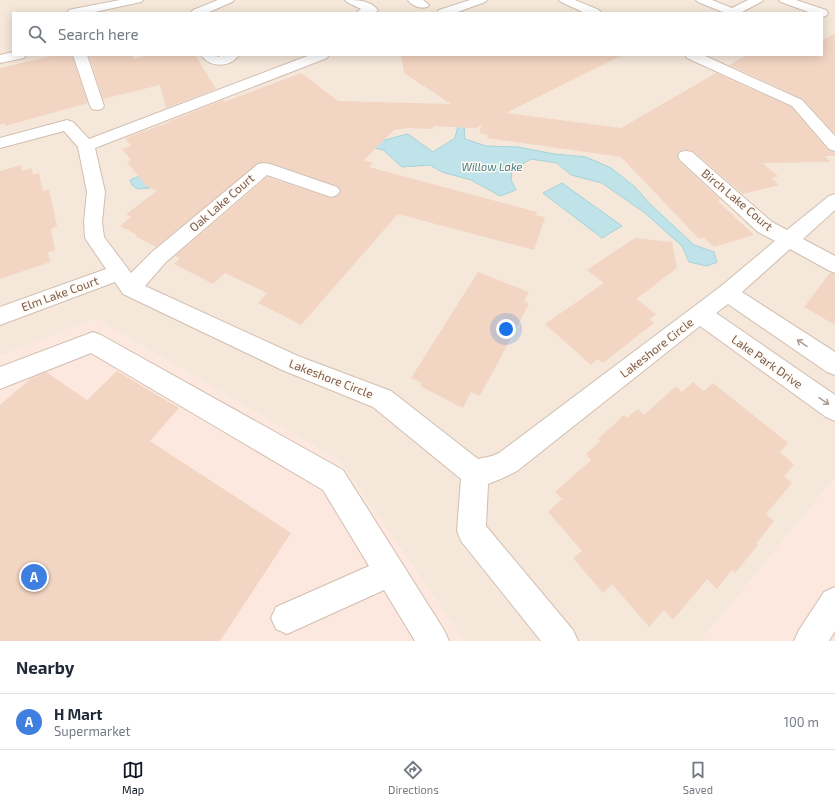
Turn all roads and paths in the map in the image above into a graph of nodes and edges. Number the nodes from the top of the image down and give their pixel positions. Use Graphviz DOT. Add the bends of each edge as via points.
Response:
graph roads {
  1 [pos="137,0"];
  2 [pos="228,0"];
  3 [pos="351,0"];
  4 [pos="481,0"];
  5 [pos="565,0"];
  6 [pos="702,0"];
  7 [pos="757,0"];
  8 [pos="785,0"];
  9 [pos="206,3"];
  10 [pos="78,12"];
  11 [pos="198,12"];
  12 [pos="365,12"];
  13 [pos="449,12"];
  14 [pos="593,12"];
  15 [pos="828,13"];
  16 [pos="14,56"];
  17 [pos="80,56"];
  18 [pos="209,56"];
  19 [pos="230,56"];
  20 [pos="319,56"];
  21 [pos="694,56"];
  22 [pos="0,59"];
  23 [pos="97,106"];
  24 [pos="0,143"];
  25 [pos="86,146"];
  26 [pos="835,146"];
  27 [pos="686,156"];
  28 [pos="331,191"];
  29 [pos="835,200"];
  30 [pos="790,240"];
  31 [pos="835,265"];
  32 [pos="125,280"];
  33 [pos="727,294"];
  34 [pos="700,314"];
  35 [pos="0,316"];
  36 [pos="835,365"];
  37 [pos="0,378"];
  38 [pos="835,409"];
  39 [pos="476,473"];
  40 [pos="390,572"];
  41 [pos="835,603"];
  42 [pos="287,618"];
  43 [pos="433,641"];
  44 [pos="562,641"];
  45 [pos="810,641"];
  1 -- 10 [label="street"];
  2 -- 9 [label="street"];
  3 -- 12 [label="street" via="372,10"];
  4 -- 13 [label="street"];
  5 -- 14 [label="street"];
  6 -- 7 [label="street" via="733,12"];
  8 -- 15 [label="street"];
  9 -- 11 [label="street"];
  16 -- 22 [label="street"];
  17 -- 23 [label="street"];
  18 -- 19 [label="street" via="215,61"];
  20 -- 25 [label="street"];
  21 -- 26 [label="street" via="797,102"];
  24 -- 25 [label="street" via="67,125"];
  25 -- 32 [label="street, Lakeshore Circle" via="96,192 93,222 95,238"];
  27 -- 30 [label="street, Birch Lake Court" via="765,227"];
  28 -- 32 [label="street, Oak Lake Court" via="264,168 159,257"];
  29 -- 30 [label="street, Lakeshore Circle"];
  30 -- 31 [label="street, Birch Lake Court"];
  30 -- 33 [label="street, Lakeshore Circle"];
  32 -- 35 [label="street, Elm Lake Court"];
  32 -- 39 [label="street, Lakeshore Circle" via="290,363 382,399"];
  33 -- 34 [label="street, Lakeshore Circle"];
  36 -- 33 [label="street, one-way"];
  34 -- 38 [label="street, Lake Park Drive, one-way"];
  34 -- 39 [label="street, Lakeshore Circle" via="508,462 494,469"];
  37 -- 40 [label="street" via="93,342 333,480"];
  39 -- 44 [label="street" via="471,531"];
  40 -- 42 [label="street"];
  40 -- 43 [label="street"];
  41 -- 45 [label="street"];
}
